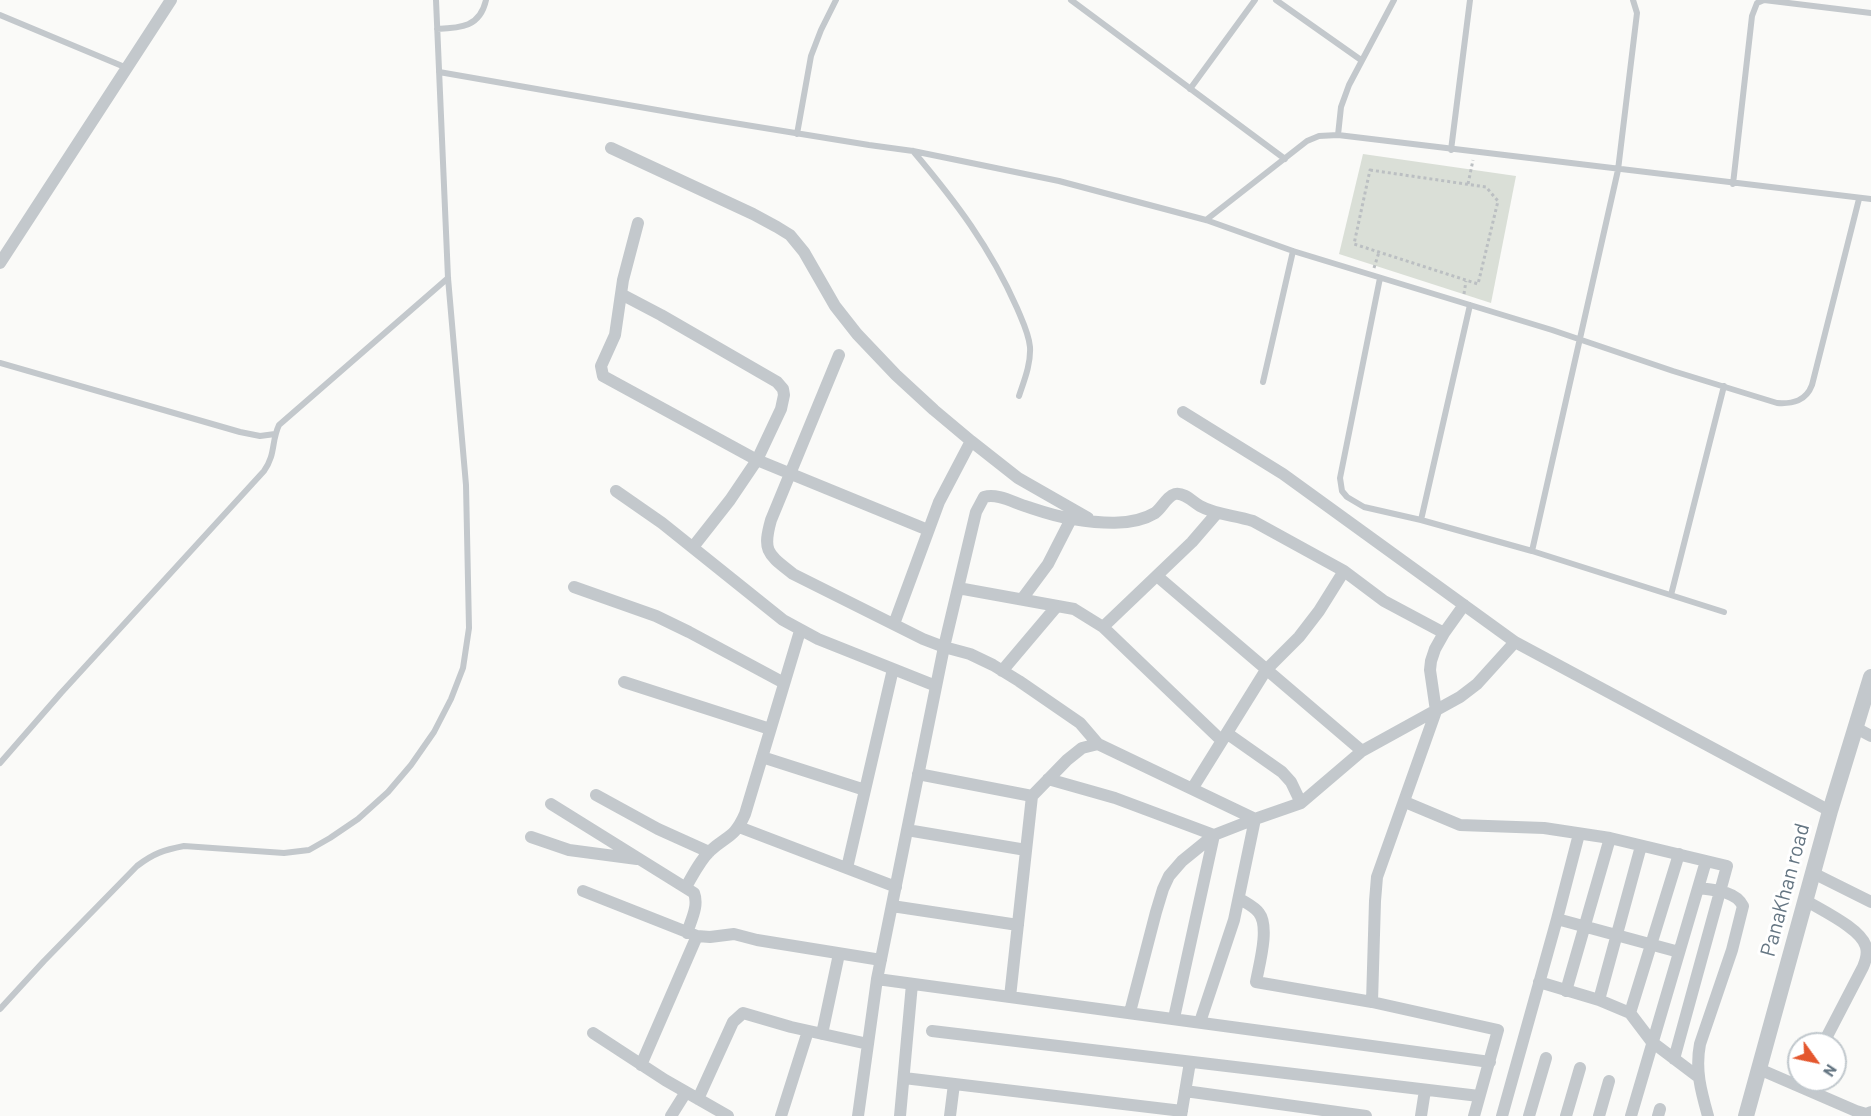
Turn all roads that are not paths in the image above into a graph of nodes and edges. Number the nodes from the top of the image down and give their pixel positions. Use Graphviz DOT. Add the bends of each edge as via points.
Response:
graph roads {
  1 [pos="171,0"];
  2 [pos="436,0"];
  3 [pos="486,0"];
  4 [pos="836,0"];
  5 [pos="1071,0"];
  6 [pos="1255,0"];
  7 [pos="1276,0"];
  8 [pos="1394,0"];
  9 [pos="1470,0"];
  10 [pos="1633,0"];
  11 [pos="1871,13"];
  12 [pos="0,15"];
  13 [pos="437,29"];
  14 [pos="1361,60"];
  15 [pos="127,68"];
  16 [pos="439,72"];
  17 [pos="1190,89"];
  18 [pos="797,134"];
  19 [pos="1338,135"];
  20 [pos="611,148"];
  21 [pos="1451,150"];
  22 [pos="913,151"];
  23 [pos="1285,159"];
  24 [pos="1618,170"];
  25 [pos="1733,184"];
  26 [pos="1859,199"];
  27 [pos="1871,199"];
  28 [pos="1206,220"];
  29 [pos="638,223"];
  30 [pos="1293,251"];
  31 [pos="0,263"];
  32 [pos="448,278"];
  33 [pos="1380,278"];
  34 [pos="621,294"];
  35 [pos="1470,305"];
  36 [pos="1581,340"];
  37 [pos="839,355"];
  38 [pos="0,363"];
  39 [pos="1263,382"];
  40 [pos="1724,386"];
  41 [pos="1019,396"];
  42 [pos="1183,412"];
  43 [pos="275,434"];
  44 [pos="971,441"];
  45 [pos="757,460"];
  46 [pos="789,473"];
  47 [pos="616,491"];
  48 [pos="1217,513"];
  49 [pos="1071,519"];
  50 [pos="1421,520"];
  51 [pos="1094,522"];
  52 [pos="928,530"];
  53 [pos="693,547"];
  54 [pos="1532,551"];
  55 [pos="1344,571"];
  56 [pos="1157,576"];
  57 [pos="574,586"];
  58 [pos="958,588"];
  59 [pos="1671,595"];
  60 [pos="1022,599"];
  61 [pos="1464,605"];
  62 [pos="1057,606"];
  63 [pos="1724,612"];
  64 [pos="894,624"];
  65 [pos="1103,627"];
  66 [pos="800,631"];
  67 [pos="1444,633"];
  68 [pos="1515,642"];
  69 [pos="944,647"];
  70 [pos="893,669"];
  71 [pos="1002,670"];
  72 [pos="1266,670"];
  73 [pos="1871,677"];
  74 [pos="624,682"];
  75 [pos="784,683"];
  76 [pos="936,686"];
  77 [pos="1436,711"];
  78 [pos="770,729"];
  79 [pos="1863,732"];
  80 [pos="1225,738"];
  81 [pos="1098,744"];
  82 [pos="1362,752"];
  83 [pos="762,757"];
  84 [pos="0,763"];
  85 [pos="918,774"];
  86 [pos="1048,779"];
  87 [pos="1192,789"];
  88 [pos="865,790"];
  89 [pos="596,795"];
  90 [pos="1032,796"];
  91 [pos="1405,802"];
  92 [pos="1301,803"];
  93 [pos="551,804"];
  94 [pos="1830,811"];
  95 [pos="1255,819"];
  96 [pos="740,827"];
  97 [pos="907,830"];
  98 [pos="1579,834"];
  99 [pos="1214,835"];
  100 [pos="531,837"];
  101 [pos="1610,838"];
  102 [pos="1641,846"];
  103 [pos="1026,850"];
  104 [pos="709,852"];
  105 [pos="1679,854"];
  106 [pos="644,860"];
  107 [pos="1706,861"];
  108 [pos="847,868"];
  109 [pos="1813,873"];
  110 [pos="686,887"];
  111 [pos="896,887"];
  112 [pos="1698,888"];
  113 [pos="583,891"];
  114 [pos="1720,892"];
  115 [pos="1240,899"];
  116 [pos="1805,900"];
  117 [pos="1871,902"];
  118 [pos="892,906"];
  119 [pos="1557,919"];
  120 [pos="1018,925"];
  121 [pos="1585,926"];
  122 [pos="692,934"];
  123 [pos="1618,936"];
  124 [pos="1651,945"];
  125 [pos="1869,946"];
  126 [pos="1679,952"];
  127 [pos="839,954"];
  128 [pos="881,960"];
  129 [pos="877,979"];
  130 [pos="1539,982"];
  131 [pos="912,984"];
  132 [pos="1566,991"];
  133 [pos="1010,997"];
  134 [pos="1599,1000"];
  135 [pos="1372,1002"];
  136 [pos="0,1009"];
  137 [pos="1130,1012"];
  138 [pos="1630,1013"];
  139 [pos="1174,1018"];
  140 [pos="1200,1022"];
  141 [pos="808,1030"];
  142 [pos="932,1031"];
  143 [pos="1829,1032"];
  144 [pos="592,1033"];
  145 [pos="822,1034"];
  146 [pos="1652,1042"];
  147 [pos="868,1044"];
  148 [pos="1546,1058"];
  149 [pos="1674,1059"];
  150 [pos="1190,1062"];
  151 [pos="1490,1062"];
  152 [pos="641,1065"];
  153 [pos="1580,1068"];
  154 [pos="1759,1069"];
  155 [pos="1697,1076"];
  156 [pos="904,1078"];
  157 [pos="1787,1078"];
  158 [pos="1609,1081"];
  159 [pos="954,1084"];
  160 [pos="1425,1090"];
  161 [pos="1185,1091"];
  162 [pos="686,1092"];
  163 [pos="1820,1092"];
  164 [pos="1479,1096"];
  165 [pos="698,1099"];
  166 [pos="1871,1112"];
  167 [pos="1181,1113"];
  168 [pos="671,1116"];
  169 [pos="728,1116"];
  170 [pos="781,1116"];
  171 [pos="858,1116"];
  172 [pos="900,1116"];
  173 [pos="950,1116"];
  174 [pos="1366,1116"];
  175 [pos="1421,1116"];
  176 [pos="1474,1116"];
  177 [pos="1502,1116"];
  178 [pos="1529,1116"];
  179 [pos="1566,1116"];
  180 [pos="1599,1116"];
  181 [pos="1630,1116"];
  182 [pos="1708,1116"];
  183 [pos="1746,1116"];
  1 -- 15 [label="street"];
  2 -- 13 [label="lane"];
  3 -- 13 [label="lane" via="469,25"];
  4 -- 18 [label="lane" via="811,56"];
  5 -- 17 [label="lane"];
  6 -- 17 [label="lane"];
  7 -- 14 [label="lane"];
  8 -- 14 [label="lane"];
  9 -- 21 [label="lane"];
  10 -- 24 [label="lane" via="1637,13"];
  11 -- 25 [label="lane" via="1764,0 1757,3 1752,16"];
  12 -- 15 [label="lane"];
  13 -- 16 [label="lane"];
  14 -- 19 [label="lane" via="1341,107"];
  15 -- 31 [label="street"];
  16 -- 18 [label="lane"];
  16 -- 32 [label="lane"];
  17 -- 23 [label="lane"];
  18 -- 22 [label="lane"];
  19 -- 21 [label="lane"];
  19 -- 23 [label="lane" via="1307,141"];
  20 -- 44 [label="street" via="790,235 857,334 896,375"];
  21 -- 24 [label="lane"];
  22 -- 28 [label="lane" via="1059,181"];
  22 -- 41 [label="lane" via="958,206 1004,278 1030,349"];
  23 -- 28 [label="lane"];
  24 -- 25 [label="lane"];
  24 -- 36 [label="lane"];
  25 -- 26 [label="lane"];
  26 -- 27 [label="lane"];
  26 -- 40 [label="lane" via="1809,393 1789,404"];
  28 -- 30 [label="lane"];
  29 -- 34 [label="street"];
  30 -- 33 [label="lane"];
  30 -- 39 [label="lane"];
  32 -- 43 [label="lane" via="279,425"];
  32 -- 136 [label="lane" via="466,485 469,628 463,668 434,732 388,792 358,819 309,850 284,853 184,846 153,854"];
  33 -- 35 [label="lane"];
  33 -- 50 [label="lane" via="1340,478 1342,491 1364,507"];
  34 -- 45 [label="street" via="615,335 601,366 603,376"];
  34 -- 45 [label="street" via="777,381 783,388 781,409"];
  35 -- 36 [label="lane"];
  35 -- 50 [label="lane"];
  36 -- 40 [label="lane"];
  36 -- 54 [label="lane"];
  37 -- 46 [label="street"];
  38 -- 43 [label="lane" via="240,432"];
  40 -- 59 [label="lane"];
  42 -- 61 [label="street" via="1283,474"];
  43 -- 84 [label="lane" via="273,454 264,471"];
  44 -- 51 [label="street" via="1018,478"];
  44 -- 52 [label="street"];
  45 -- 46 [label="street"];
  45 -- 53 [label="street"];
  46 -- 52 [label="street"];
  46 -- 64 [label="street" via="766,538 767,550 793,574"];
  47 -- 53 [label="street"];
  48 -- 51 [label="street" via="1175,494 1156,512 1141,519"];
  48 -- 55 [label="street" via="1253,521"];
  48 -- 56 [label="street"];
  49 -- 51 [label="street"];
  49 -- 58 [label="street" via="990,495 984,497 976,512"];
  49 -- 60 [label="street" via="1048,564"];
  50 -- 54 [label="lane"];
  52 -- 64 [label="street"];
  53 -- 66 [label="street"];
  54 -- 59 [label="lane"];
  55 -- 67 [label="street" via="1384,601"];
  55 -- 72 [label="street" via="1299,637"];
  56 -- 65 [label="street"];
  56 -- 72 [label="street"];
  57 -- 75 [label="street" via="656,616"];
  58 -- 60 [label="street"];
  58 -- 69 [label="street"];
  59 -- 63 [label="lane"];
  60 -- 62 [label="street"];
  61 -- 67 [label="street"];
  61 -- 68 [label="street"];
  62 -- 65 [label="street" via="1074,609"];
  62 -- 71 [label="street"];
  64 -- 69 [label="street"];
  65 -- 80 [label="street"];
  66 -- 70 [label="street"];
  66 -- 75 [label="street"];
  67 -- 77 [label="street" via="1431,661"];
  68 -- 77 [label="street" via="1477,684"];
  68 -- 94 [label="street"];
  69 -- 71 [label="street" via="970,654"];
  69 -- 76 [label="street"];
  70 -- 76 [label="street"];
  70 -- 88 [label="street"];
  71 -- 81 [label="street" via="1080,723"];
  72 -- 80 [label="street"];
  72 -- 82 [label="street"];
  73 -- 79 [label="street, PanaKhan road"];
  74 -- 78 [label="street"];
  75 -- 78 [label="street"];
  76 -- 85 [label="street"];
  77 -- 82 [label="street"];
  77 -- 91 [label="street"];
  78 -- 83 [label="street"];
  79 -- 94 [label="street, PanaKhan road"];
  80 -- 87 [label="street"];
  80 -- 92 [label="street" via="1282,772"];
  81 -- 86 [label="street" via="1082,748"];
  81 -- 87 [label="street"];
  82 -- 92 [label="street"];
  83 -- 88 [label="street"];
  83 -- 96 [label="street"];
  85 -- 90 [label="street"];
  85 -- 97 [label="street"];
  86 -- 90 [label="street"];
  86 -- 99 [label="street" via="1116,798"];
  87 -- 95 [label="street"];
  88 -- 108 [label="street"];
  89 -- 104 [label="street"];
  90 -- 103 [label="street"];
  91 -- 98 [label="street" via="1460,825 1544,828"];
  91 -- 135 [label="street" via="1377,877"];
  92 -- 95 [label="street"];
  93 -- 106 [label="street"];
  94 -- 109 [label="street, PanaKhan road"];
  95 -- 99 [label="street"];
  95 -- 115 [label="street"];
  96 -- 104 [label="street"];
  96 -- 108 [label="street"];
  97 -- 103 [label="street"];
  97 -- 111 [label="street"];
  98 -- 101 [label="street"];
  98 -- 119 [label="street"];
  99 -- 137 [label="street" via="1169,876"];
  99 -- 139 [label="street"];
  100 -- 106 [label="street" via="568,850"];
  101 -- 102 [label="street"];
  101 -- 121 [label="street"];
  102 -- 105 [label="street"];
  102 -- 123 [label="street"];
  103 -- 120 [label="street"];
  104 -- 110 [label="street"];
  105 -- 107 [label="street"];
  105 -- 124 [label="street"];
  106 -- 110 [label="street"];
  107 -- 112 [label="street"];
  107 -- 114 [label="street" via="1727,866"];
  108 -- 111 [label="street"];
  109 -- 116 [label="street, PanaKhan road"];
  109 -- 117 [label="street"];
  110 -- 122 [label="street" via="696,898"];
  111 -- 118 [label="street"];
  112 -- 114 [label="street"];
  112 -- 126 [label="street"];
  113 -- 122 [label="street"];
  114 -- 149 [label="street"];
  114 -- 155 [label="street" via="1740,899 1743,906 1700,1044"];
  115 -- 135 [label="street" via="1259,912 1263,922 1256,982"];
  115 -- 140 [label="street"];
  116 -- 125 [label="street" via="1843,923"];
  116 -- 154 [label="street, PanaKhan road"];
  118 -- 120 [label="street"];
  118 -- 128 [label="street"];
  119 -- 121 [label="street"];
  119 -- 130 [label="street"];
  120 -- 133 [label="street"];
  121 -- 123 [label="street"];
  121 -- 132 [label="street"];
  122 -- 127 [label="street" via="734,934"];
  122 -- 152 [label="street"];
  123 -- 124 [label="street"];
  123 -- 134 [label="street"];
  124 -- 126 [label="street"];
  124 -- 138 [label="street"];
  125 -- 143 [label="street" via="1863,967"];
  126 -- 146 [label="street"];
  127 -- 128 [label="street"];
  127 -- 145 [label="street"];
  128 -- 129 [label="street"];
  129 -- 131 [label="street"];
  129 -- 147 [label="street"];
  130 -- 132 [label="street"];
  130 -- 177 [label="street"];
  131 -- 133 [label="street"];
  131 -- 156 [label="street"];
  132 -- 134 [label="street"];
  133 -- 137 [label="street"];
  134 -- 138 [label="street"];
  135 -- 151 [label="street" via="1498,1030"];
  137 -- 139 [label="street"];
  138 -- 146 [label="street"];
  139 -- 140 [label="street"];
  140 -- 151 [label="street"];
  141 -- 145 [label="street"];
  141 -- 165 [label="street" via="743,1012 733,1022"];
  141 -- 170 [label="street"];
  142 -- 150 [label="street"];
  144 -- 152 [label="street"];
  145 -- 147 [label="street"];
  146 -- 149 [label="street"];
  146 -- 181 [label="street"];
  147 -- 171 [label="street"];
  148 -- 178 [label="street"];
  149 -- 155 [label="street"];
  150 -- 160 [label="street"];
  150 -- 161 [label="street"];
  151 -- 164 [label="street"];
  152 -- 162 [label="street"];
  153 -- 179 [label="street"];
  154 -- 157 [label="street"];
  154 -- 183 [label="street, PanaKhan road"];
  155 -- 182 [label="street"];
  156 -- 159 [label="street"];
  156 -- 172 [label="street"];
  158 -- 180 [label="street"];
  159 -- 167 [label="street"];
  159 -- 173 [label="street"];
  160 -- 164 [label="street"];
  160 -- 175 [label="street"];
  161 -- 167 [label="street"];
  161 -- 174 [label="street"];
  162 -- 165 [label="street"];
  162 -- 168 [label="street"];
  163 -- 166 [label="street" via="1856,1111"];
  164 -- 176 [label="street"];
  165 -- 169 [label="street"];
}
